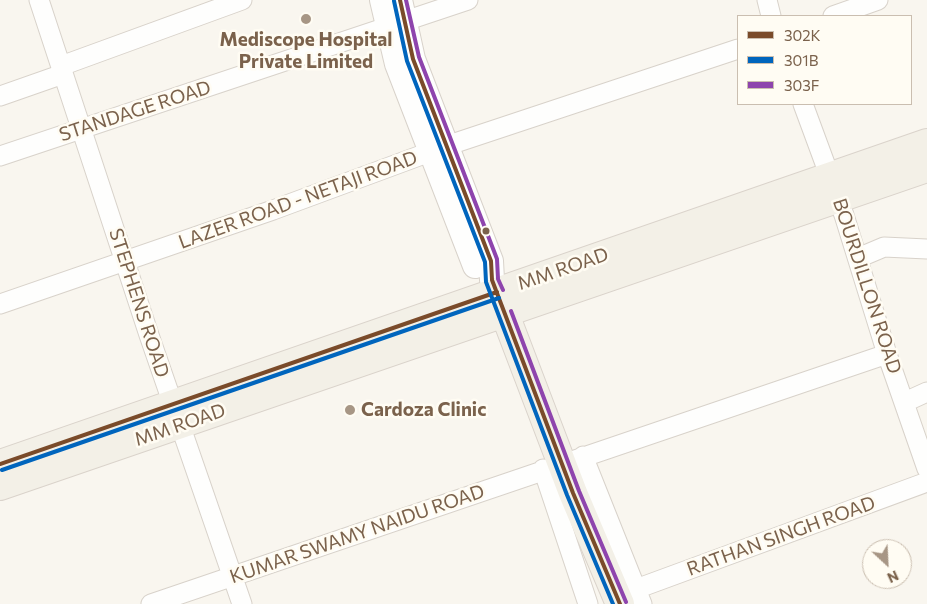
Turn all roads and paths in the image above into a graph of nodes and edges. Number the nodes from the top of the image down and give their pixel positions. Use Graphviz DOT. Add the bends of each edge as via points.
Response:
graph roads {
  1 [pos="39,0"];
  2 [pos="242,0"];
  3 [pos="382,0"];
  4 [pos="468,0"];
  5 [pos="767,0"];
  6 [pos="878,0"];
  7 [pos="772,15"];
  8 [pos="836,15"];
  9 [pos="397,17"];
  10 [pos="737,49"];
  11 [pos="62,70"];
  12 [pos="0,96"];
  13 [pos="803,105"];
  14 [pos="81,128"];
  15 [pos="927,143"];
  16 [pos="438,149"];
  17 [pos="0,156"];
  18 [pos="927,168"];
  19 [pos="834,186"];
  20 [pos="927,249"];
  21 [pos="858,258"];
  22 [pos="125,262"];
  23 [pos="498,295"];
  24 [pos="0,304"];
  25 [pos="887,354"];
  26 [pos="927,392"];
  27 [pos="905,402"];
  28 [pos="177,414"];
  29 [pos="563,463"];
  30 [pos="0,464"];
  31 [pos="927,480"];
  32 [pos="0,486"];
  33 [pos="234,576"];
  34 [pos="632,599"];
  35 [pos="585,603"];
  36 [pos="151,604"];
  37 [pos="242,604"];
  1 -- 11 [label="street, STEPHENS ROAD"];
  2 -- 11 [label="street"];
  3 -- 9 [label="street"];
  4 -- 9 [label="street, STANDAGE ROAD"];
  5 -- 7 [label="street"];
  6 -- 8 [label="street"];
  9 -- 14 [label="street, STANDAGE ROAD"];
  9 -- 16 [label="street" via="413,59"];
  10 -- 16 [label="street, LAZER ROAD - NETAJI ROAD"];
  11 -- 12 [label="street"];
  11 -- 14 [label="street, STEPHENS ROAD"];
  13 -- 19 [label="street, BOURDILLON ROAD"];
  14 -- 17 [label="street, STANDAGE ROAD"];
  14 -- 22 [label="street, STEPHENS ROAD"];
  15 -- 19 [label="main road, MM ROAD"];
  16 -- 22 [label="street, LAZER ROAD - NETAJI ROAD"];
  16 -- 23 [label="street" via="491,261"];
  18 -- 19 [label="main road, MM ROAD"];
  19 -- 21 [label="street, BOURDILLON ROAD"];
  19 -- 23 [label="main road, MM ROAD"];
  20 -- 21 [label="street" via="884,247"];
  21 -- 25 [label="street, BOURDILLON ROAD"];
  22 -- 24 [label="street, LAZER ROAD - NETAJI ROAD"];
  22 -- 28 [label="street, STEPHENS ROAD"];
  23 -- 28 [label="main road, MM ROAD"];
  23 -- 29 [label="main road"];
  25 -- 27 [label="street, BOURDILLON ROAD"];
  25 -- 29 [label="street, KUMAR SWAMY NAIDU ROAD"];
  26 -- 27 [label="street"];
  27 -- 31 [label="street, BOURDILLON ROAD"];
  28 -- 30 [label="main road, MM ROAD"];
  28 -- 32 [label="main road, MM ROAD"];
  28 -- 33 [label="street, STEPHENS ROAD"];
  29 -- 33 [label="street, KUMAR SWAMY NAIDU ROAD"];
  29 -- 34 [label="main road"];
  29 -- 35 [label="street"];
  31 -- 34 [label="street, RATHAN SINGH ROAD"];
  33 -- 36 [label="street, KUMAR SWAMY NAIDU ROAD"];
  33 -- 37 [label="street, STEPHENS ROAD"];
}
